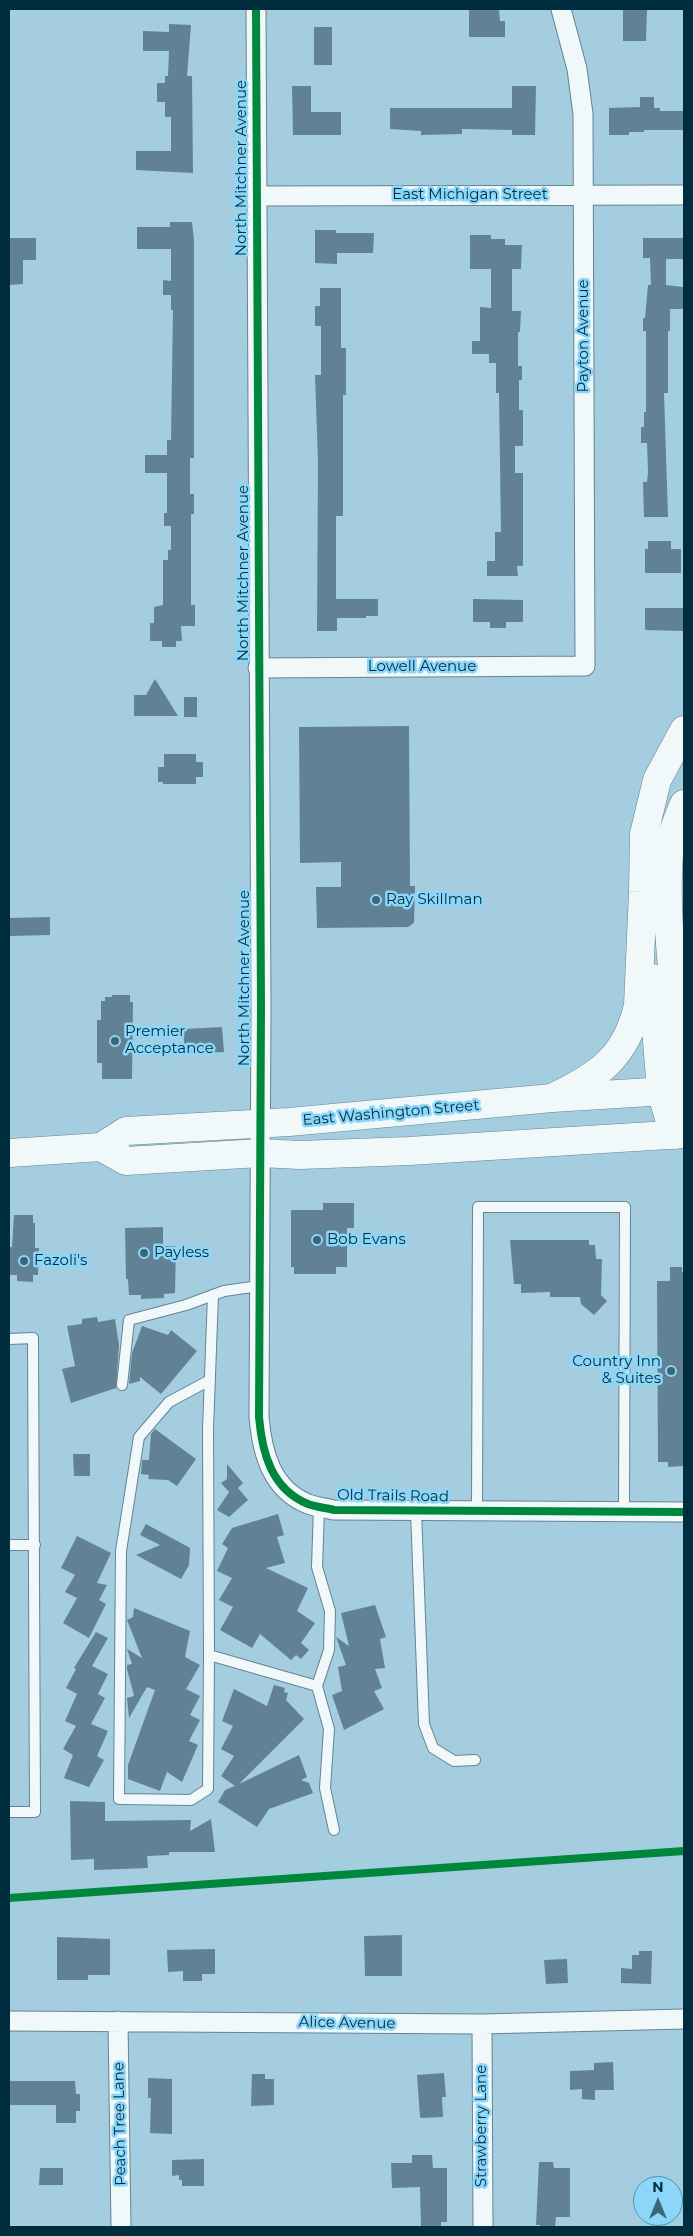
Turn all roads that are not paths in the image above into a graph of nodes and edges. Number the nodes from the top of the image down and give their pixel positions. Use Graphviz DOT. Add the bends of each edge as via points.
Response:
graph roads {
  1 [pos="256,9"];
  2 [pos="561,9"];
  3 [pos="584,195"];
  4 [pos="684,195"];
  5 [pos="256,196"];
  6 [pos="585,666"];
  7 [pos="258,668"];
  8 [pos="684,730"];
  9 [pos="684,804"];
  10 [pos="644,892"];
  11 [pos="680,1010"];
  12 [pos="676,1090"];
  13 [pos="552,1098"];
  14 [pos="679,1134"];
  15 [pos="260,1138"];
  16 [pos="9,1153"];
  17 [pos="259,1286"];
  18 [pos="213,1295"];
  19 [pos="9,1339"];
  20 [pos="210,1380"];
  21 [pos="122,1385"];
  22 [pos="319,1507"];
  23 [pos="416,1511"];
  24 [pos="477,1511"];
  25 [pos="624,1511"];
  26 [pos="684,1512"];
  27 [pos="35,1544"];
  28 [pos="9,1545"];
  29 [pos="209,1655"];
  30 [pos="317,1686"];
  31 [pos="475,1760"];
  32 [pos="9,1812"];
  33 [pos="334,1830"];
  34 [pos="684,2019"];
  35 [pos="9,2021"];
  36 [pos="118,2021"];
  37 [pos="482,2024"];
  38 [pos="121,2227"];
  39 [pos="483,2227"];
  1 -- 5 [label="street, North Mitchner Avenue"];
  2 -- 3 [label="street, Payton Avenue" via="582,97"];
  3 -- 4 [label="street, East Michigan Street"];
  3 -- 5 [label="street, East Michigan Street"];
  3 -- 6 [label="street, Payton Avenue"];
  5 -- 7 [label="street, North Mitchner Avenue"];
  6 -- 7 [label="street, Lowell Avenue"];
  7 -- 15 [label="street, North Mitchner Avenue"];
  8 -- 10 [label="main road" via="663,765 652,794 644,834"];
  9 -- 11 [label="main road" via="672,836 668,870"];
  10 -- 12 [label="main road"];
  10 -- 13 [label="main road" via="638,1005 629,1031 606,1066 585,1082"];
  11 -- 12 [label="main road"];
  12 -- 13 [label="main road, East Washington Street"];
  12 -- 14 [label="main road"];
  13 -- 15 [label="main road, East Washington Street"];
  14 -- 15 [label="main road, East Washington Street" via="300,1155"];
  15 -- 16 [label="main road, East Washington Street" via="126,1131 101,1147"];
  15 -- 17 [label="street, Old Trails Road"];
  17 -- 18 [label="lane"];
  17 -- 22 [label="street, Old Trails Road" via="259,1417 265,1457 272,1474 284,1488 307,1504"];
  18 -- 20 [label="lane"];
  18 -- 21 [label="lane" via="129,1320"];
  19 -- 27 [label="lane" via="33,1338"];
  20 -- 29 [label="lane"];
  20 -- 29 [label="lane" via="169,1402 139,1437 121,1551 119,1799 191,1800 208,1788"];
  22 -- 23 [label="street, Old Trails Road"];
  22 -- 30 [label="lane" via="317,1566 330,1611 329,1650"];
  23 -- 24 [label="street, Old Trails Road"];
  23 -- 31 [label="lane" via="424,1724 433,1748 454,1762"];
  24 -- 25 [label="street, Old Trails Road"];
  24 -- 25 [label="lane" via="478,1208 625,1208"];
  25 -- 26 [label="street, Old Trails Road"];
  27 -- 28 [label="lane"];
  27 -- 32 [label="lane" via="36,1812"];
  29 -- 30 [label="lane"];
  30 -- 33 [label="lane" via="329,1729 325,1788"];
  34 -- 37 [label="street, Alice Avenue"];
  35 -- 36 [label="street, Alice Avenue"];
  36 -- 37 [label="street, Alice Avenue"];
  36 -- 38 [label="street, Peach Tree Lane"];
  37 -- 39 [label="street, Strawberry Lane"];
}
